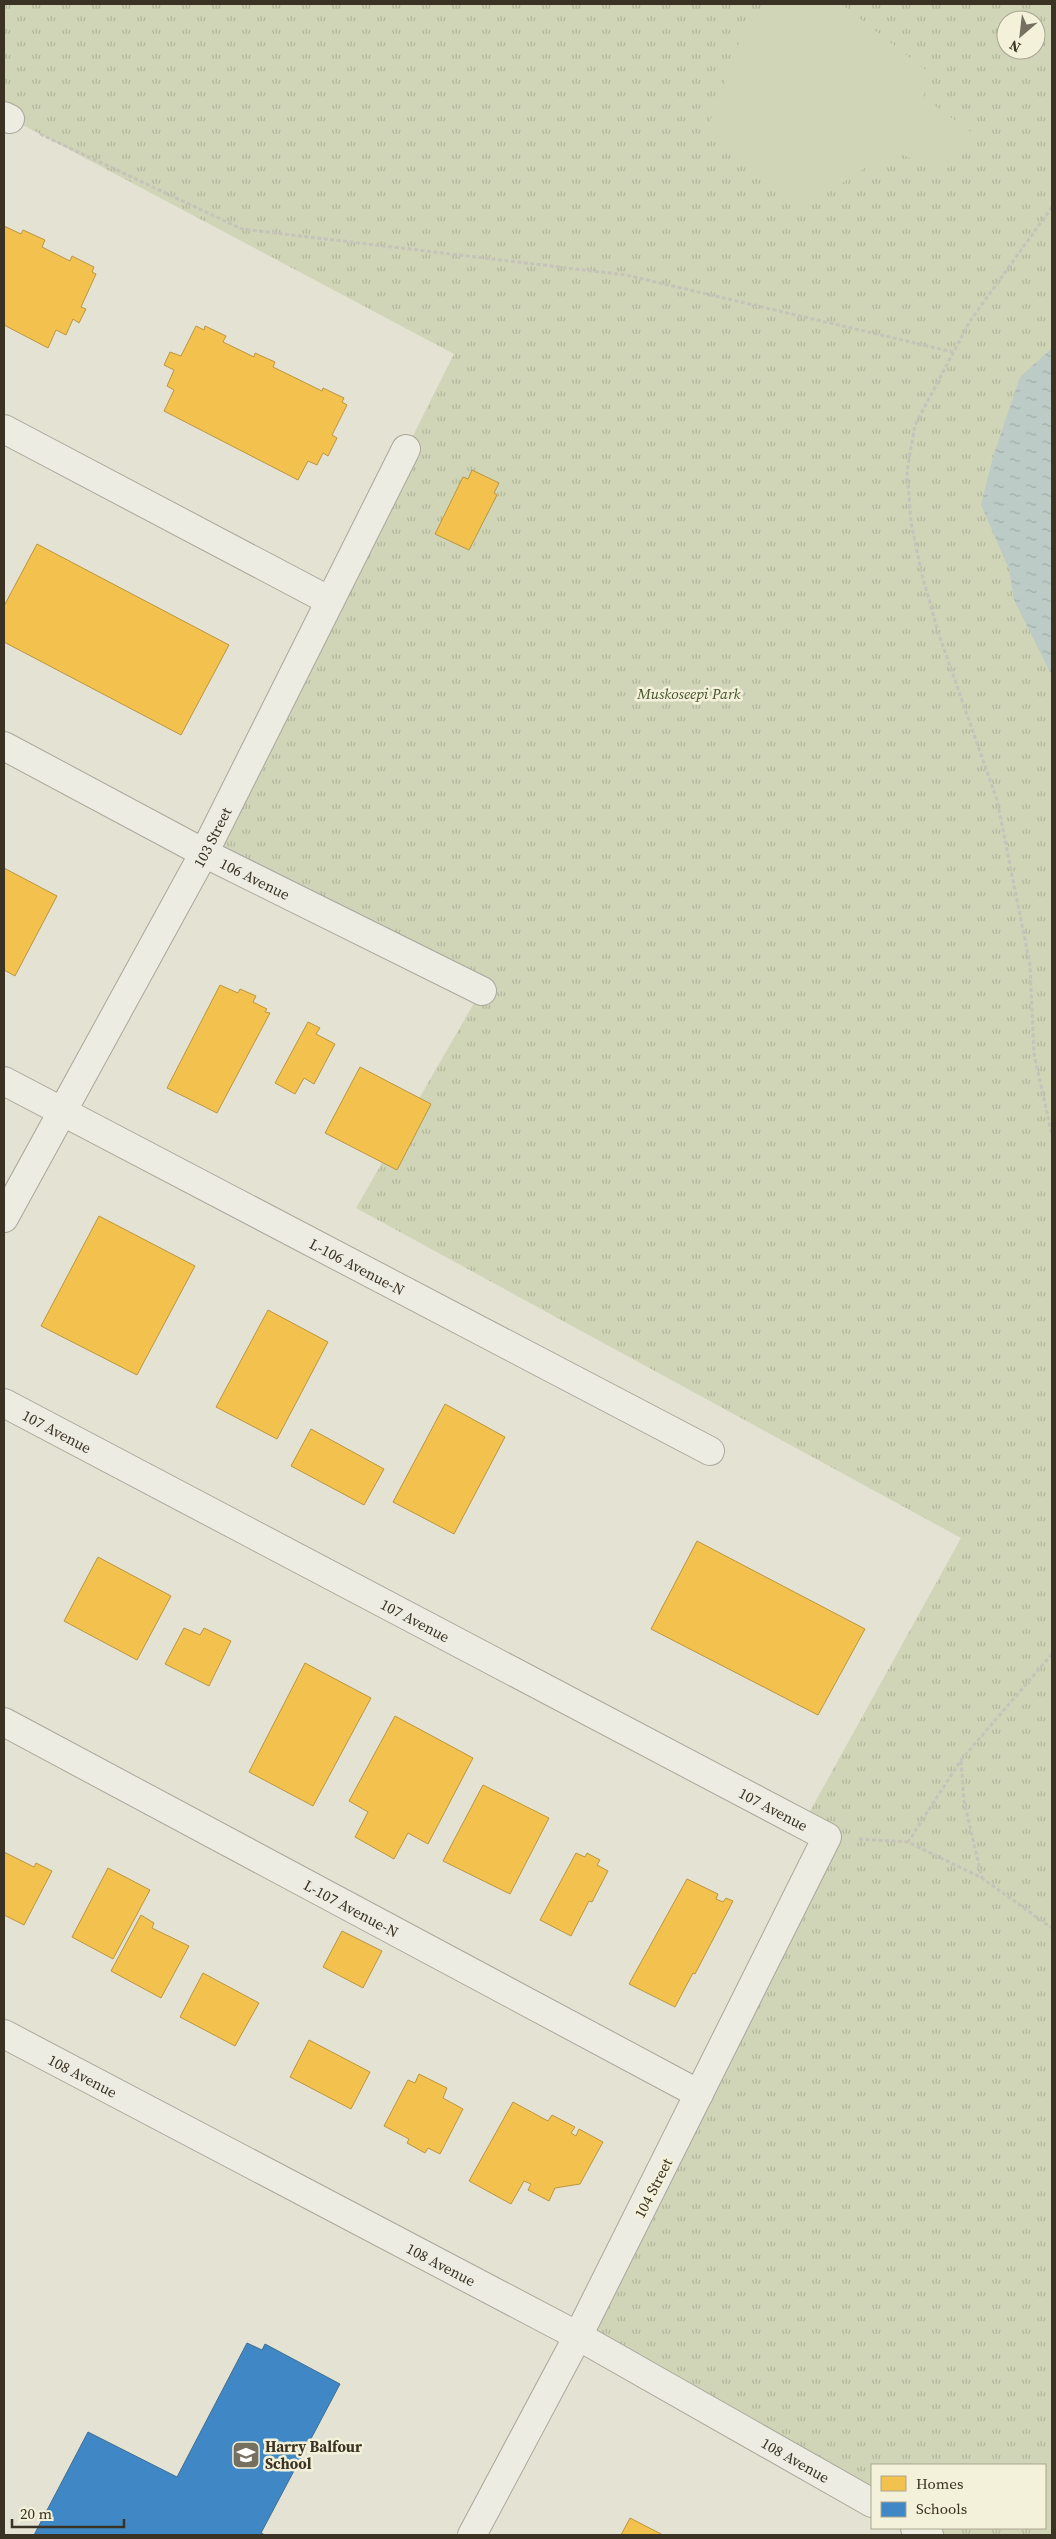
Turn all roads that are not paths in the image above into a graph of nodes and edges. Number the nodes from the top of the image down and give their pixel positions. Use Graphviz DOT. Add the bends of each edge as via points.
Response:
graph roads {
  1 [pos="4,428"];
  2 [pos="406,449"];
  3 [pos="330,601"];
  4 [pos="4,746"];
  5 [pos="204,853"];
  6 [pos="482,991"];
  7 [pos="4,1081"];
  8 [pos="62,1113"];
  9 [pos="4,1218"];
  10 [pos="4,1403"];
  11 [pos="710,1451"];
  12 [pos="4,1722"];
  13 [pos="827,1837"];
  14 [pos="4,2034"];
  15 [pos="699,2094"];
  16 [pos="578,2336"];
  17 [pos="871,2502"];
  18 [pos="917,2529"];
  19 [pos="472,2535"];
  20 [pos="929,2535"];
  1 -- 3 [label="street"];
  2 -- 3 [label="street, 103 Street"];
  3 -- 5 [label="street, 103 Street"];
  4 -- 5 [label="street, 106 Avenue"];
  5 -- 6 [label="street, 106 Avenue"];
  5 -- 8 [label="street, 103 Street"];
  7 -- 8 [label="street, L-106 Avenue-N"];
  8 -- 9 [label="street, 103 Street"];
  8 -- 11 [label="street, L-106 Avenue-N"];
  10 -- 13 [label="street, 107 Avenue"];
  12 -- 15 [label="street, L-107 Avenue-N"];
  13 -- 15 [label="street, 104 Street"];
  14 -- 16 [label="street, 108 Avenue"];
  15 -- 16 [label="street, 104 Street"];
  16 -- 17 [label="street, 108 Avenue"];
  16 -- 19 [label="street, 104 Street"];
  18 -- 20 [label="street"];
}
